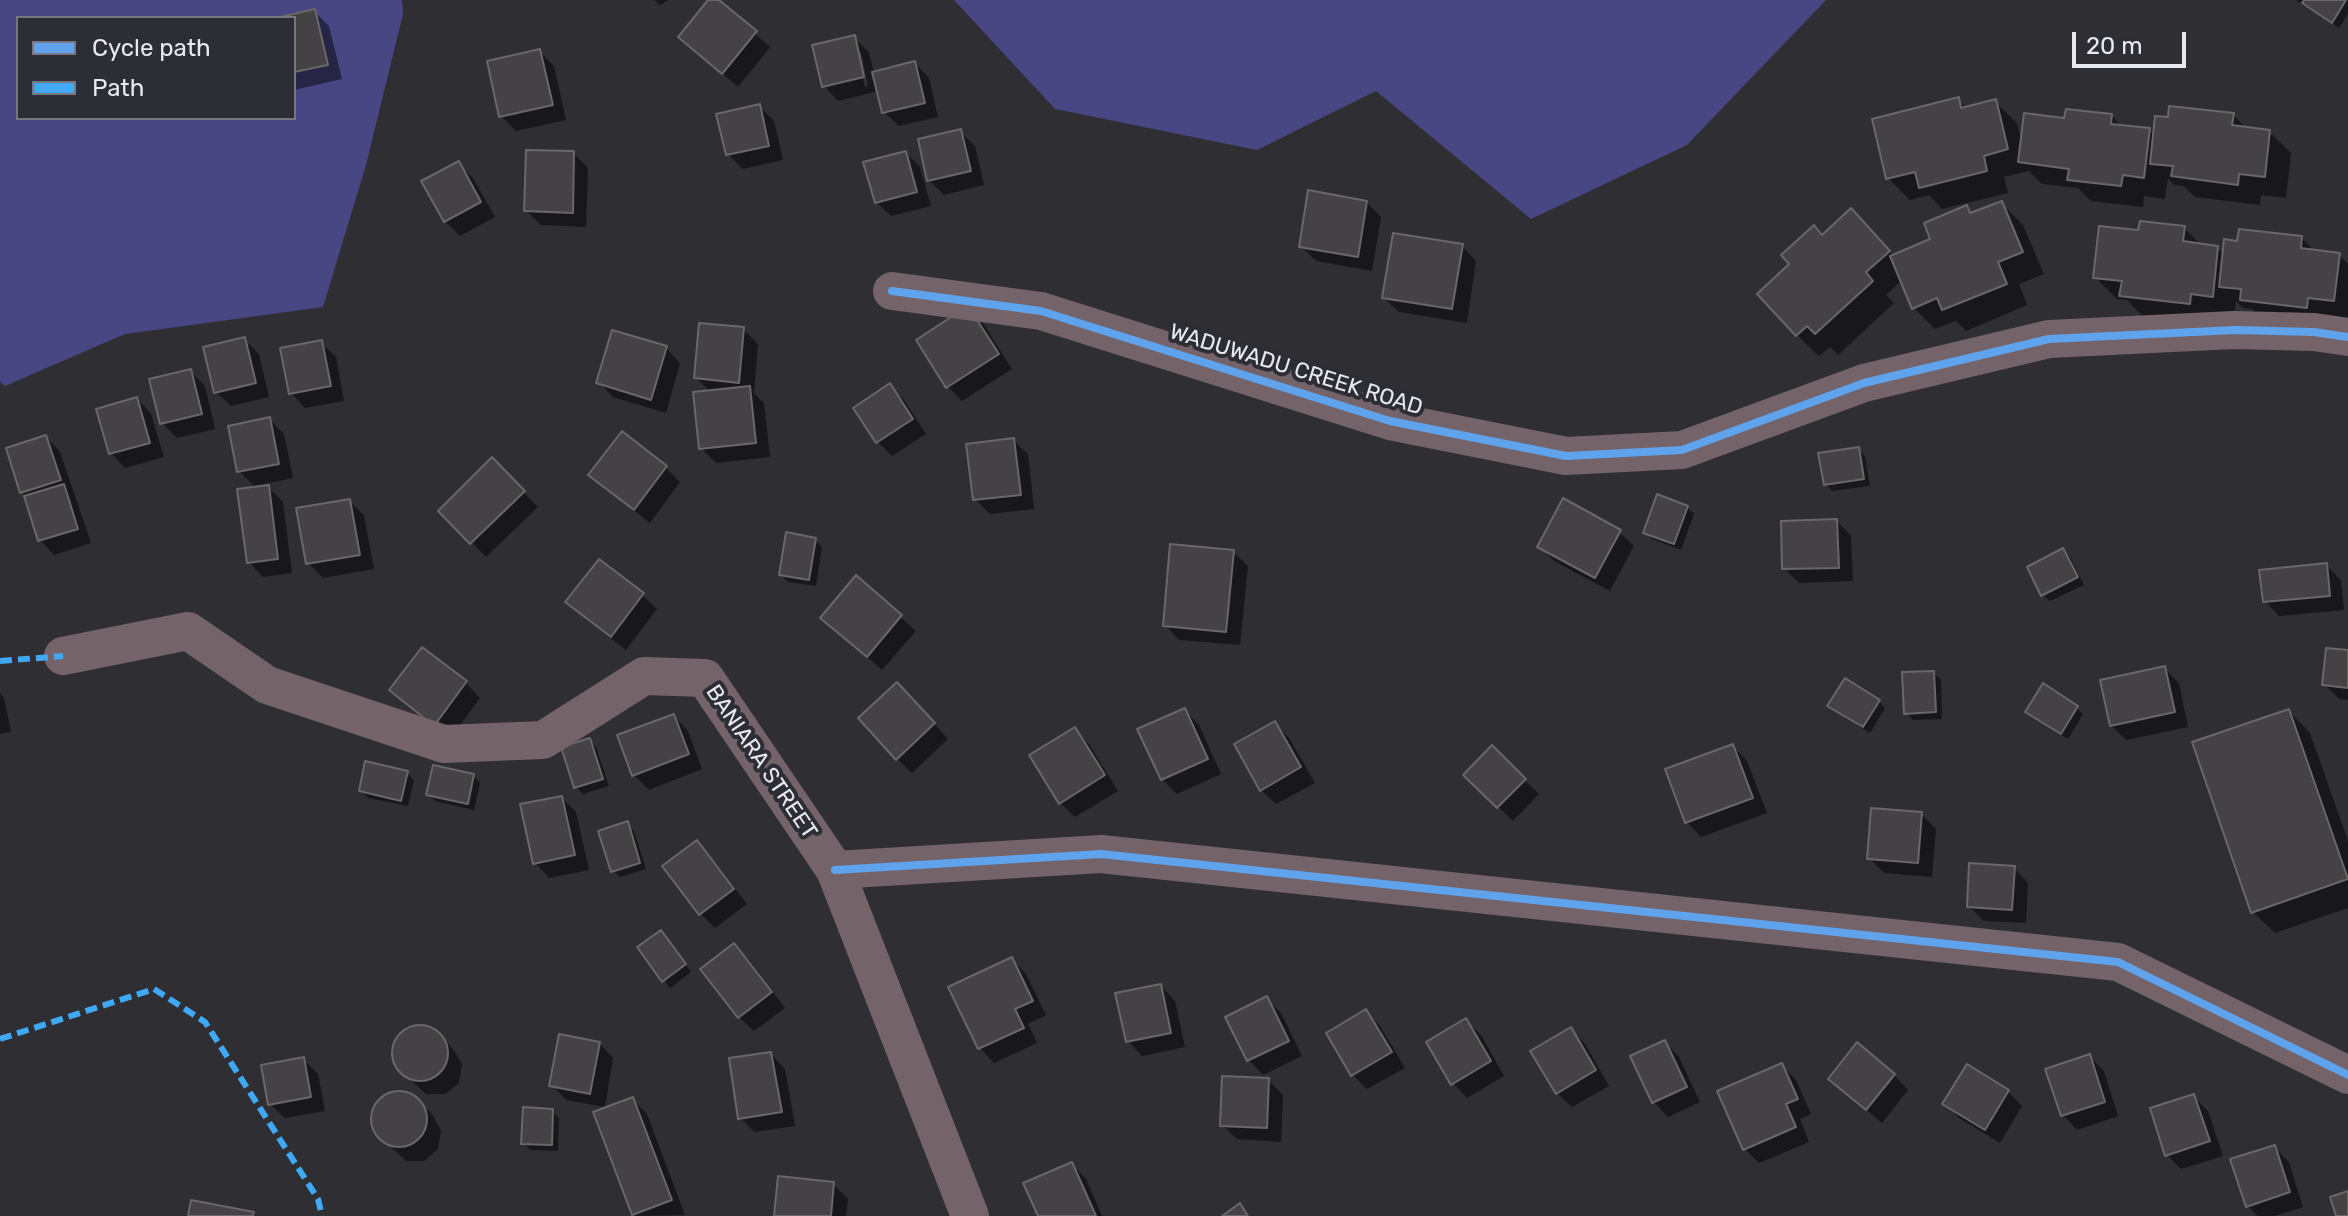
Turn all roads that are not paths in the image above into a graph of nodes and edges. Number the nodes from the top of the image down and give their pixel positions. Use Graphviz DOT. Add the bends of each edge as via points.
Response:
graph roads {
  1 [pos="892,291"];
  2 [pos="2348,337"];
  3 [pos="63,656"];
  4 [pos="835,870"];
  5 [pos="2348,1075"];
  6 [pos="970,1216"];
  1 -- 2 [label="street, WADUWADU CREEK ROAD" via="1041,311 1390,421 1566,456 1682,450 1864,383 2049,339 2234,330"];
  3 -- 4 [label="street, BANIARA STREET" via="188,631 267,685 444,744 543,740 644,676 705,678"];
  4 -- 5 [label="street" via="1101,854 2118,962"];
  4 -- 6 [label="street, BANIARA STREET"];
}
